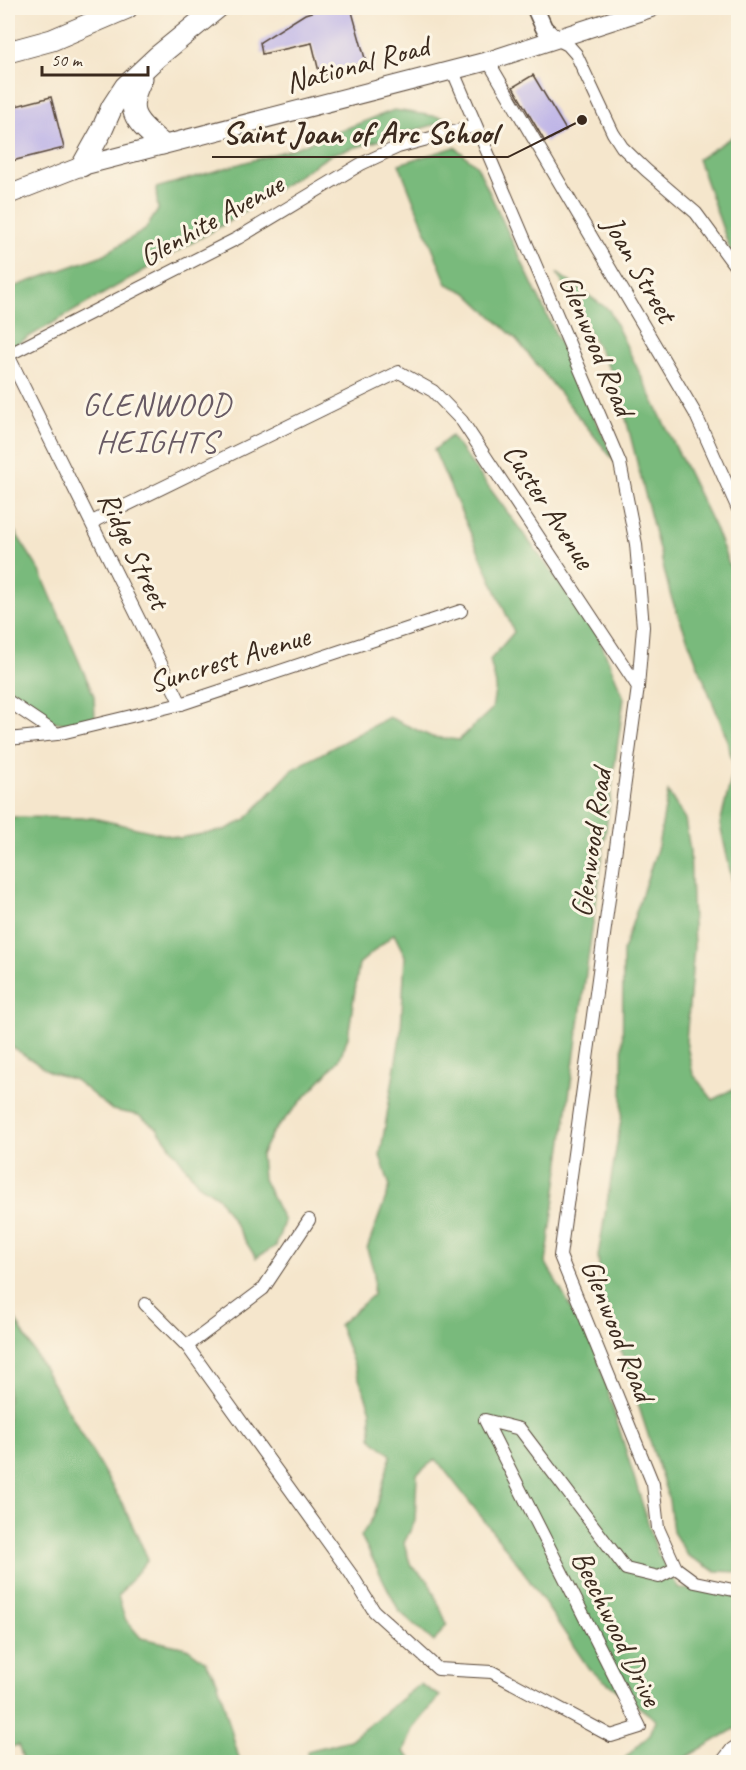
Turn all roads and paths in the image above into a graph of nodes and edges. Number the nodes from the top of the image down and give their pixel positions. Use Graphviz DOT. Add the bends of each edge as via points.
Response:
graph roads {
  1 [pos="127,8"];
  2 [pos="217,8"];
  3 [pos="535,8"];
  4 [pos="651,8"];
  5 [pos="554,38"];
  6 [pos="8,52"];
  7 [pos="488,61"];
  8 [pos="148,65"];
  9 [pos="452,69"];
  10 [pos="475,126"];
  11 [pos="162,144"];
  12 [pos="82,166"];
  13 [pos="8,195"];
  14 [pos="738,270"];
  15 [pos="8,355"];
  16 [pos="738,509"];
  17 [pos="92,522"];
  18 [pos="461,611"];
  19 [pos="638,687"];
  20 [pos="8,701"];
  21 [pos="181,704"];
  22 [pos="57,734"];
  23 [pos="8,739"];
  24 [pos="309,1220"];
  25 [pos="145,1304"];
  26 [pos="187,1346"];
  27 [pos="676,1568"];
  28 [pos="738,1591"];
  29 [pos="738,1745"];
  30 [pos="722,1762"];
  1 -- 6 [label="highway" via="52,40"];
  2 -- 8 [label="highway"];
  3 -- 5 [label="street" via="544,28"];
  4 -- 5 [label="main road, National Road"];
  5 -- 7 [label="main road, National Road"];
  5 -- 14 [label="street" via="576,54 622,147 696,213"];
  7 -- 9 [label="main road, National Road"];
  7 -- 16 [label="street, Joan Street" via="695,412"];
  8 -- 11 [label="highway" via="131,108 141,126"];
  8 -- 12 [label="highway" via="111,107"];
  9 -- 10 [label="street, Glenwood Road"];
  9 -- 11 [label="main road, National Road"];
  10 -- 15 [label="street, Glenhite Avenue" via="398,147 361,164 238,238"];
  10 -- 19 [label="street, Glenwood Road" via="620,463 636,544 643,627"];
  11 -- 12 [label="main road, National Road"];
  12 -- 13 [label="main road, National Road"];
  15 -- 17 [label="street, Ridge Street"];
  17 -- 19 [label="street, Custer Avenue" via="399,372 433,391 462,421"];
  17 -- 21 [label="street, Ridge Street"];
  18 -- 21 [label="street, Suncrest Avenue"];
  19 -- 27 [label="street, Glenwood Road" via="560,1256 653,1484 658,1528"];
  20 -- 22 [label="street"];
  21 -- 22 [label="street, Suncrest Avenue"];
  22 -- 23 [label="street, Suncrest Avenue"];
  24 -- 26 [label="street" via="263,1289"];
  25 -- 26 [label="street, Beechwood Drive"];
  26 -- 27 [label="street, Beechwood Drive" via="374,1611 438,1669 492,1672 611,1736 640,1727 485,1420 520,1430 626,1569 659,1577"];
  27 -- 28 [label="street" via="695,1582"];
  29 -- 30 [label="street"];
}
